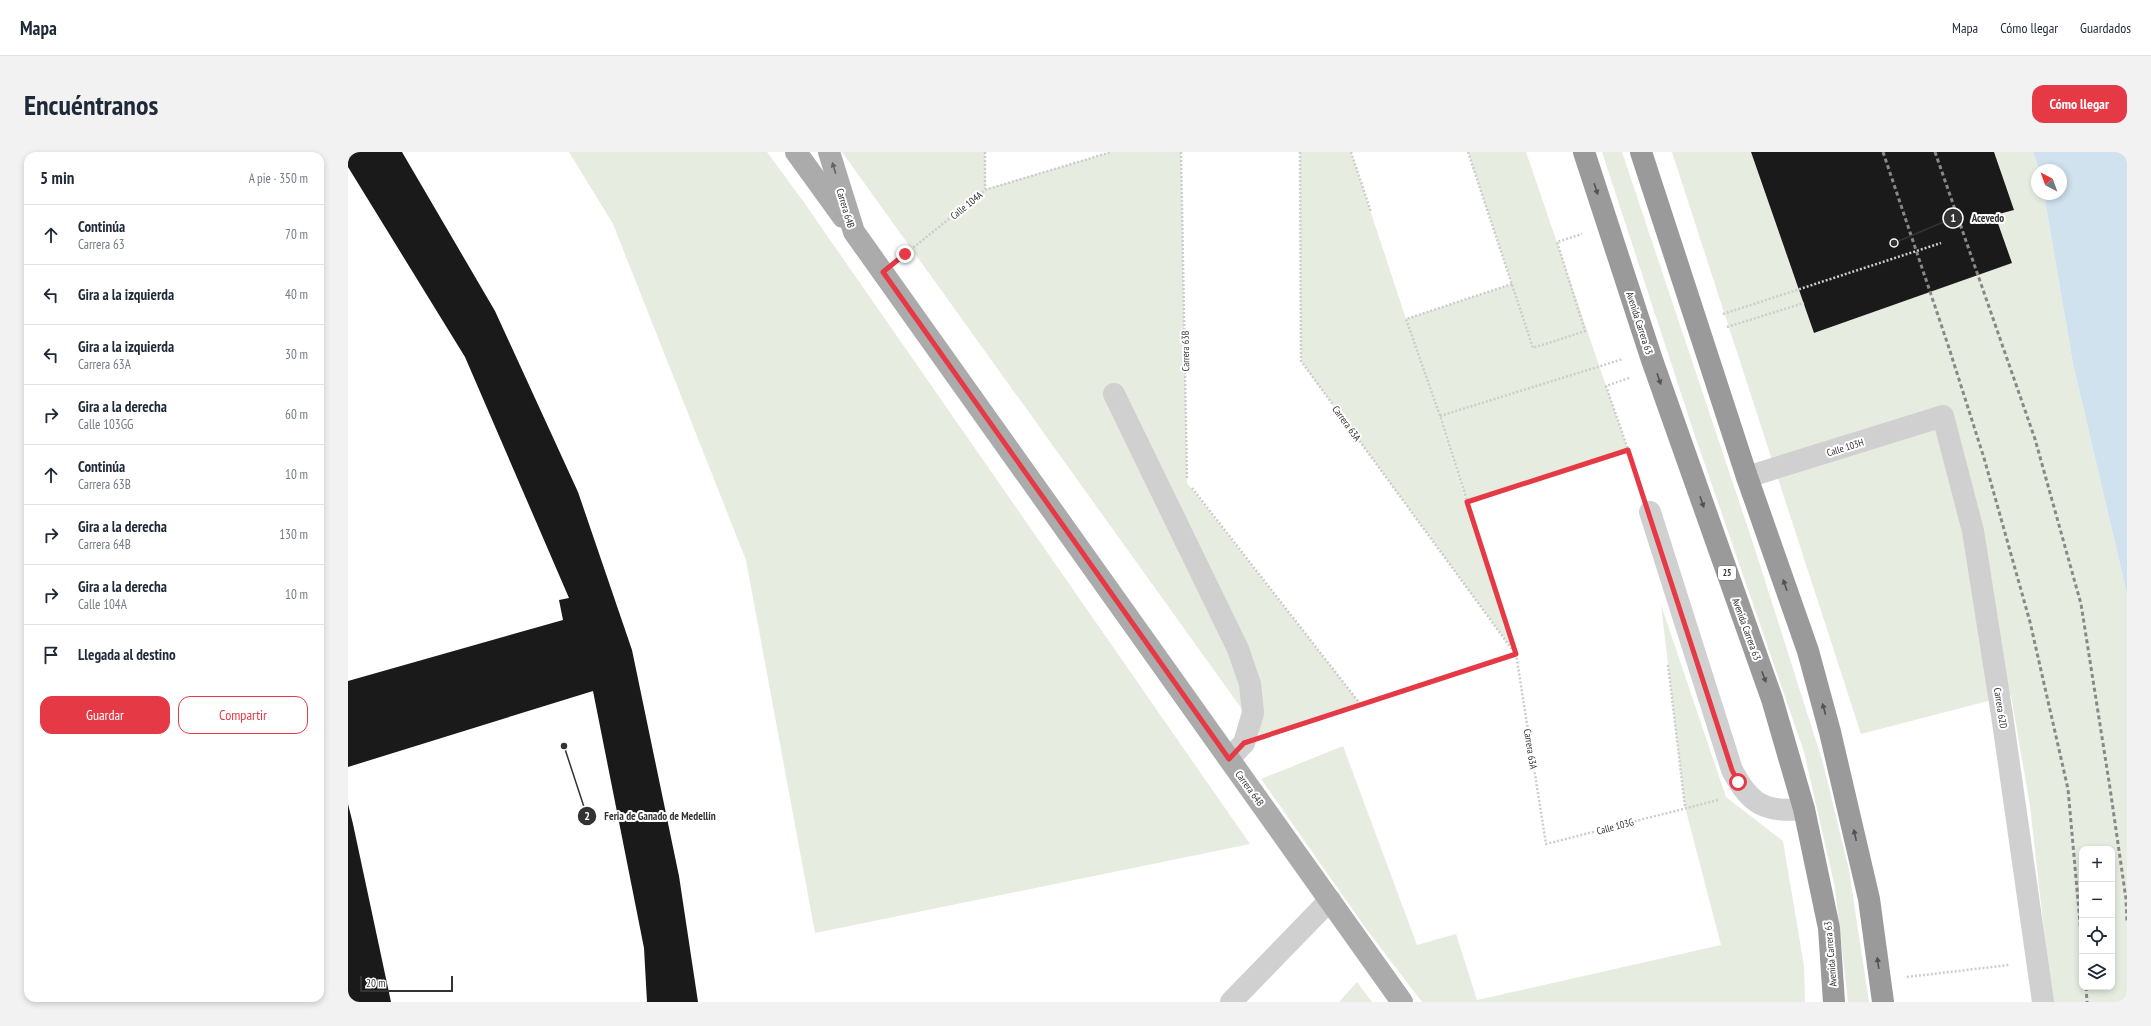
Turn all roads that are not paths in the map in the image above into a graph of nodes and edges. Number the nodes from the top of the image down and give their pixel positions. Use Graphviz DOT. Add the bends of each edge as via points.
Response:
graph roads {
  1 [pos="796,152"];
  2 [pos="829,152"];
  3 [pos="1584,152"];
  4 [pos="1641,152"];
  5 [pos="854,232"];
  6 [pos="1114,394"];
  7 [pos="1943,416"];
  8 [pos="1748,477"];
  9 [pos="1650,512"];
  10 [pos="1229,759"];
  11 [pos="1804,810"];
  12 [pos="1330,900"];
  13 [pos="1231,1002"];
  14 [pos="1402,1002"];
  15 [pos="1834,1002"];
  16 [pos="1882,1002"];
  17 [pos="2043,1002"];
  1 -- 5 [label="main road"];
  5 -- 2 [label="main road, Carrera 64B, one-way"];
  3 -- 11 [label="highway, Avenida Carrera 63 / 25, one-way" via="1652,360 1772,699"];
  4 -- 8 [label="highway"];
  5 -- 10 [label="main road, Carrera 64B"];
  6 -- 10 [label="street" via="1238,649 1250,684 1252,713 1244,743"];
  7 -- 8 [label="street, Calle 103H"];
  7 -- 17 [label="street, Carrera 62D" via="1973,531"];
  16 -- 8 [label="highway, one-way" via="1869,899 1830,732 1808,651"];
  9 -- 11 [label="street" via="1738,782 1758,803 1782,811"];
  10 -- 12 [label="main road, Carrera 64B"];
  11 -- 15 [label="highway, Avenida Carrera 63 / 25" via="1829,928"];
  12 -- 13 [label="street"];
  12 -- 14 [label="main road, Carrera 64B"];
}
